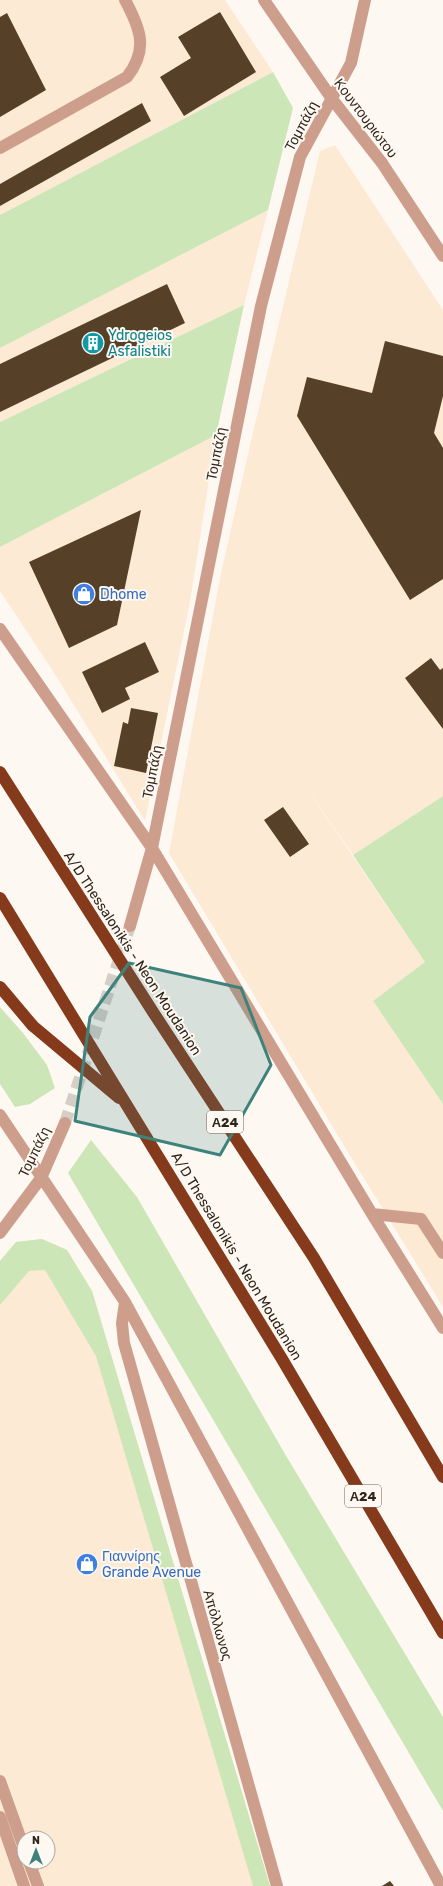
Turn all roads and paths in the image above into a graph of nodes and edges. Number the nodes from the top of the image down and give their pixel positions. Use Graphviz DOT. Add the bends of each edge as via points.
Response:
graph roads {
  1 [pos="125,0"];
  2 [pos="264,0"];
  3 [pos="365,0"];
  4 [pos="332,99"];
  5 [pos="0,148"];
  6 [pos="443,256"];
  7 [pos="0,629"];
  8 [pos="0,772"];
  9 [pos="152,848"];
  10 [pos="0,898"];
  11 [pos="130,926"];
  12 [pos="0,987"];
  13 [pos="126,1104"];
  14 [pos="0,1115"];
  15 [pos="65,1122"];
  16 [pos="41,1178"];
  17 [pos="372,1214"];
  18 [pos="0,1233"];
  19 [pos="443,1253"];
  20 [pos="125,1302"];
  21 [pos="443,1328"];
  22 [pos="443,1477"];
  23 [pos="443,1633"];
  24 [pos="0,1781"];
  25 [pos="0,1817"];
  26 [pos="18,1830"];
  27 [pos="32,1870"];
  28 [pos="24,1886"];
  29 [pos="38,1886"];
  30 [pos="277,1886"];
  31 [pos="441,1886"];
  1 -- 5 [label="street" via="137,24 141,46 135,66 127,77"];
  2 -- 4 [label="street, Κουντουριώτου"];
  3 -- 4 [label="street, Τομπάζη" via="351,63"];
  4 -- 6 [label="street, Κουντουριώτου" via="382,163"];
  4 -- 9 [label="street, Τομπάζη" via="300,157 261,306"];
  7 -- 9 [label="street"];
  8 -- 22 [label="highway, A/D Thessalonikis - Neon Moudanion / Α24" via="314,1258"];
  9 -- 11 [label="street, Τομπάζη"];
  9 -- 17 [label="street"];
  10 -- 13 [label="highway, A/D Thessalonikis - Neon Moudanion"];
  12 -- 13 [label="highway, Α24" via="33,1026"];
  13 -- 23 [label="highway, A/D Thessalonikis - Neon Moudanion / Α24" via="282,1359"];
  14 -- 16 [label="street"];
  15 -- 16 [label="street, Τομπάζη"];
  16 -- 18 [label="street, Τομπάζη"];
  16 -- 20 [label="street"];
  17 -- 19 [label="street" via="422,1219"];
  17 -- 21 [label="street"];
  20 -- 30 [label="street, Απόλλωνος" via="122,1323 124,1343"];
  20 -- 31 [label="street"];
  24 -- 26 [label="street"];
  25 -- 28 [label="street"];
  27 -- 29 [label="street"];
}
